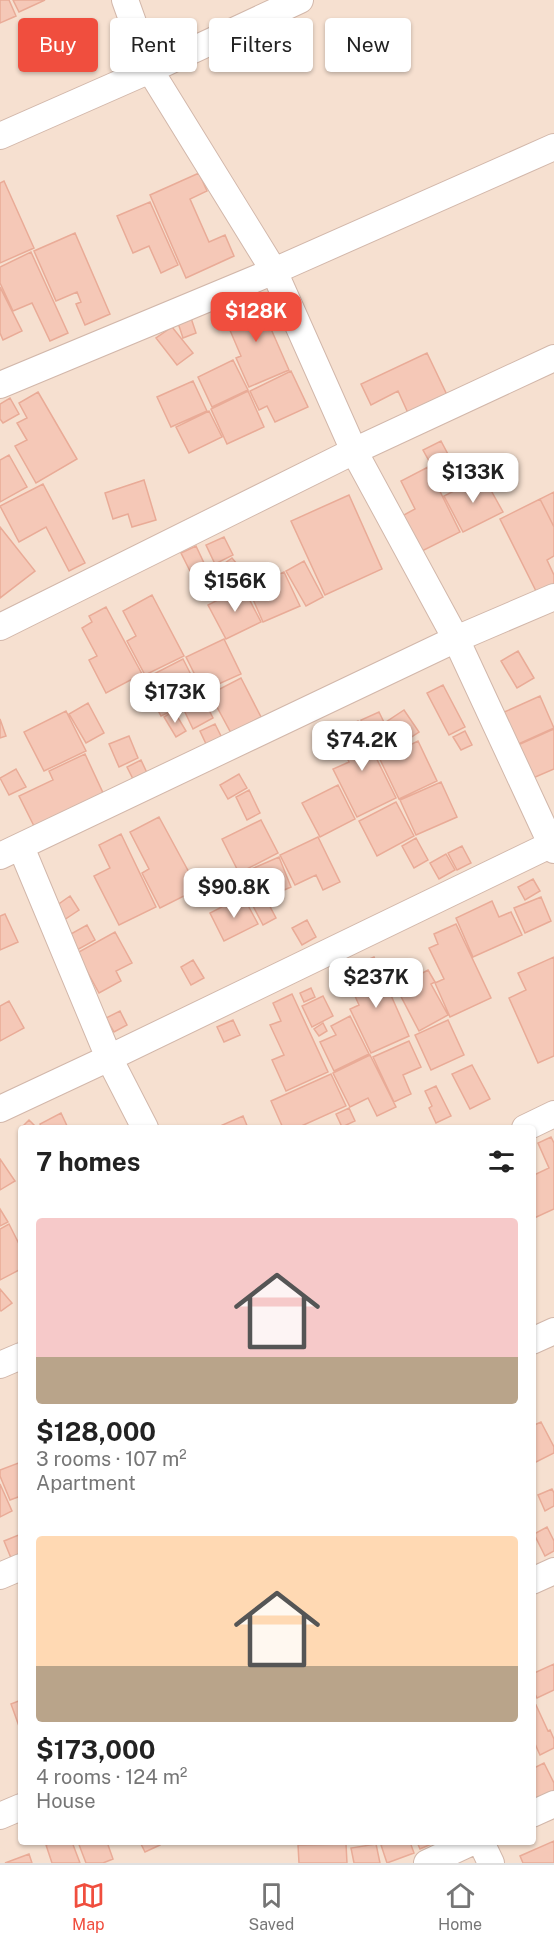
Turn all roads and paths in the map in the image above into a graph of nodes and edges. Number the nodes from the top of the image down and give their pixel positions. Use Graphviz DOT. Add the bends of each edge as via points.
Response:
graph roads {
  1 [pos="125,0"];
  2 [pos="300,0"];
  3 [pos="131,18"];
  4 [pos="197,48"];
  5 [pos="145,72"];
  6 [pos="151,72"];
  7 [pos="0,136"];
  8 [pos="554,147"];
  9 [pos="274,271"];
  10 [pos="554,358"];
  11 [pos="0,385"];
  12 [pos="354,451"];
  13 [pos="554,597"];
  14 [pos="0,627"];
  15 [pos="456,639"];
  16 [pos="553,846"];
  17 [pos="10,851"];
  18 [pos="109,1058"];
  19 [pos="0,1109"];
  20 [pos="554,1114"];
  21 [pos="143,1125"];
  22 [pos="531,1125"];
  23 [pos="554,1331"];
  24 [pos="536,1339"];
  25 [pos="18,1357"];
  26 [pos="0,1365"];
  27 [pos="18,1568"];
  28 [pos="554,1571"];
  29 [pos="0,1576"];
  30 [pos="536,1579"];
  31 [pos="554,1804"];
  32 [pos="18,1808"];
  33 [pos="536,1812"];
  34 [pos="0,1816"];
  35 [pos="466,1845"];
  36 [pos="482,1845"];
  37 [pos="427,1863"];
  38 [pos="491,1863"];
  1 -- 3 [label="street"];
  2 -- 4 [label="street"];
  5 -- 7 [label="street"];
  6 -- 9 [label="street"];
  8 -- 9 [label="street"];
  9 -- 11 [label="street"];
  9 -- 12 [label="street"];
  10 -- 12 [label="street"];
  12 -- 14 [label="street"];
  12 -- 15 [label="street"];
  13 -- 15 [label="street"];
  15 -- 16 [label="street"];
  15 -- 17 [label="street"];
  16 -- 18 [label="street"];
  17 -- 18 [label="street"];
  18 -- 19 [label="street"];
  18 -- 21 [label="street"];
  20 -- 22 [label="street"];
  23 -- 24 [label="street"];
  25 -- 26 [label="street"];
  27 -- 29 [label="street"];
  28 -- 30 [label="street"];
  31 -- 33 [label="street"];
  32 -- 34 [label="street"];
  35 -- 37 [label="street"];
  36 -- 38 [label="street"];
}
